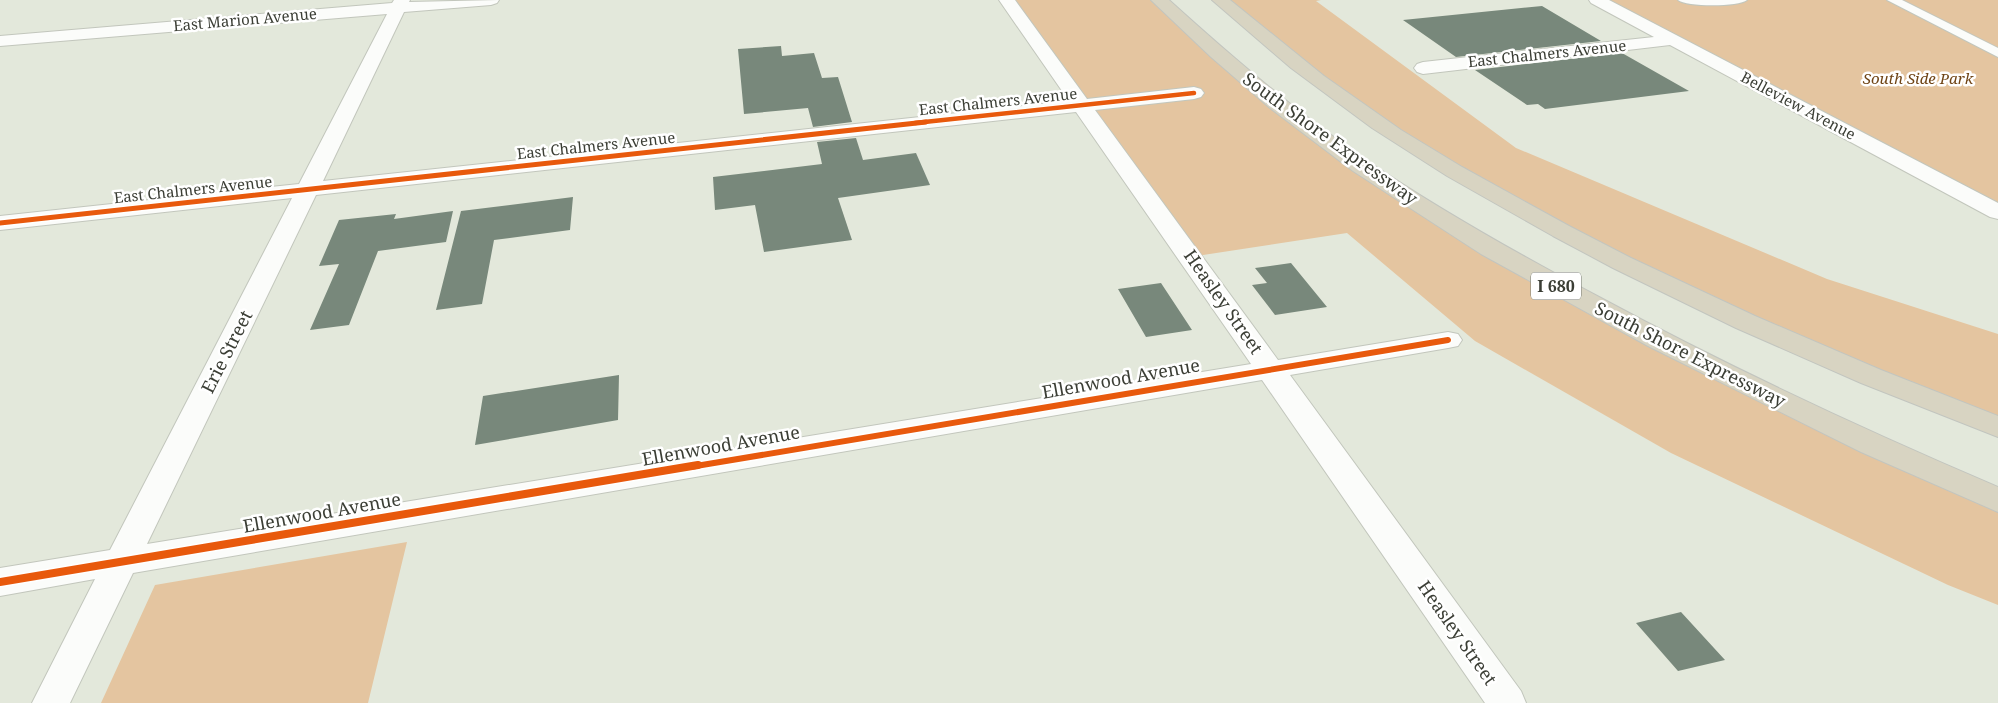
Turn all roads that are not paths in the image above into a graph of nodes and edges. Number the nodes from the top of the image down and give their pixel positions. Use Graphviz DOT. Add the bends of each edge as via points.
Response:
graph roads {
  1 [pos="491,0"];
  2 [pos="1007,0"];
  3 [pos="1159,0"];
  4 [pos="1220,0"];
  5 [pos="1597,0"];
  6 [pos="1684,0"];
  7 [pos="1741,0"];
  8 [pos="1893,0"];
  9 [pos="400,4"];
  10 [pos="1672,40"];
  11 [pos="0,41"];
  12 [pos="1998,53"];
  13 [pos="1422,68"];
  14 [pos="1194,93"];
  15 [pos="1083,106"];
  16 [pos="308,190"];
  17 [pos="1998,212"];
  18 [pos="0,223"];
  19 [pos="1448,340"];
  20 [pos="1270,369"];
  21 [pos="1998,427"];
  22 [pos="1998,500"];
  23 [pos="122,562"];
  24 [pos="0,582"];
  25 [pos="52,703"];
  26 [pos="1507,703"];
  1 -- 9 [label="street, East Marion Avenue"];
  2 -- 15 [label="street, Heasley Street"];
  3 -- 22 [label="highway, South Shore Expressway / I 680" via="1277,104 1368,171 1490,249 1658,340 1872,445"];
  4 -- 21 [label="highway" via="1328,88 1380,125 1432,159 1544,223 1698,300 1813,352"];
  5 -- 10 [label="street, Belleview Avenue"];
  6 -- 7 [label="lane"];
  8 -- 12 [label="lane"];
  9 -- 11 [label="street, East Marion Avenue"];
  9 -- 16 [label="street, Erie Street"];
  10 -- 13 [label="street, East Chalmers Avenue"];
  10 -- 17 [label="street, Belleview Avenue"];
  14 -- 15 [label="street, East Chalmers Avenue"];
  15 -- 16 [label="street, East Chalmers Avenue"];
  15 -- 20 [label="street, Heasley Street"];
  16 -- 18 [label="street, East Chalmers Avenue"];
  16 -- 23 [label="street, Erie Street"];
  19 -- 20 [label="street, Ellenwood Avenue"];
  20 -- 23 [label="street, Ellenwood Avenue"];
  20 -- 26 [label="street, Heasley Street"];
  23 -- 24 [label="street, Ellenwood Avenue"];
  23 -- 25 [label="street, Erie Street"];
}
